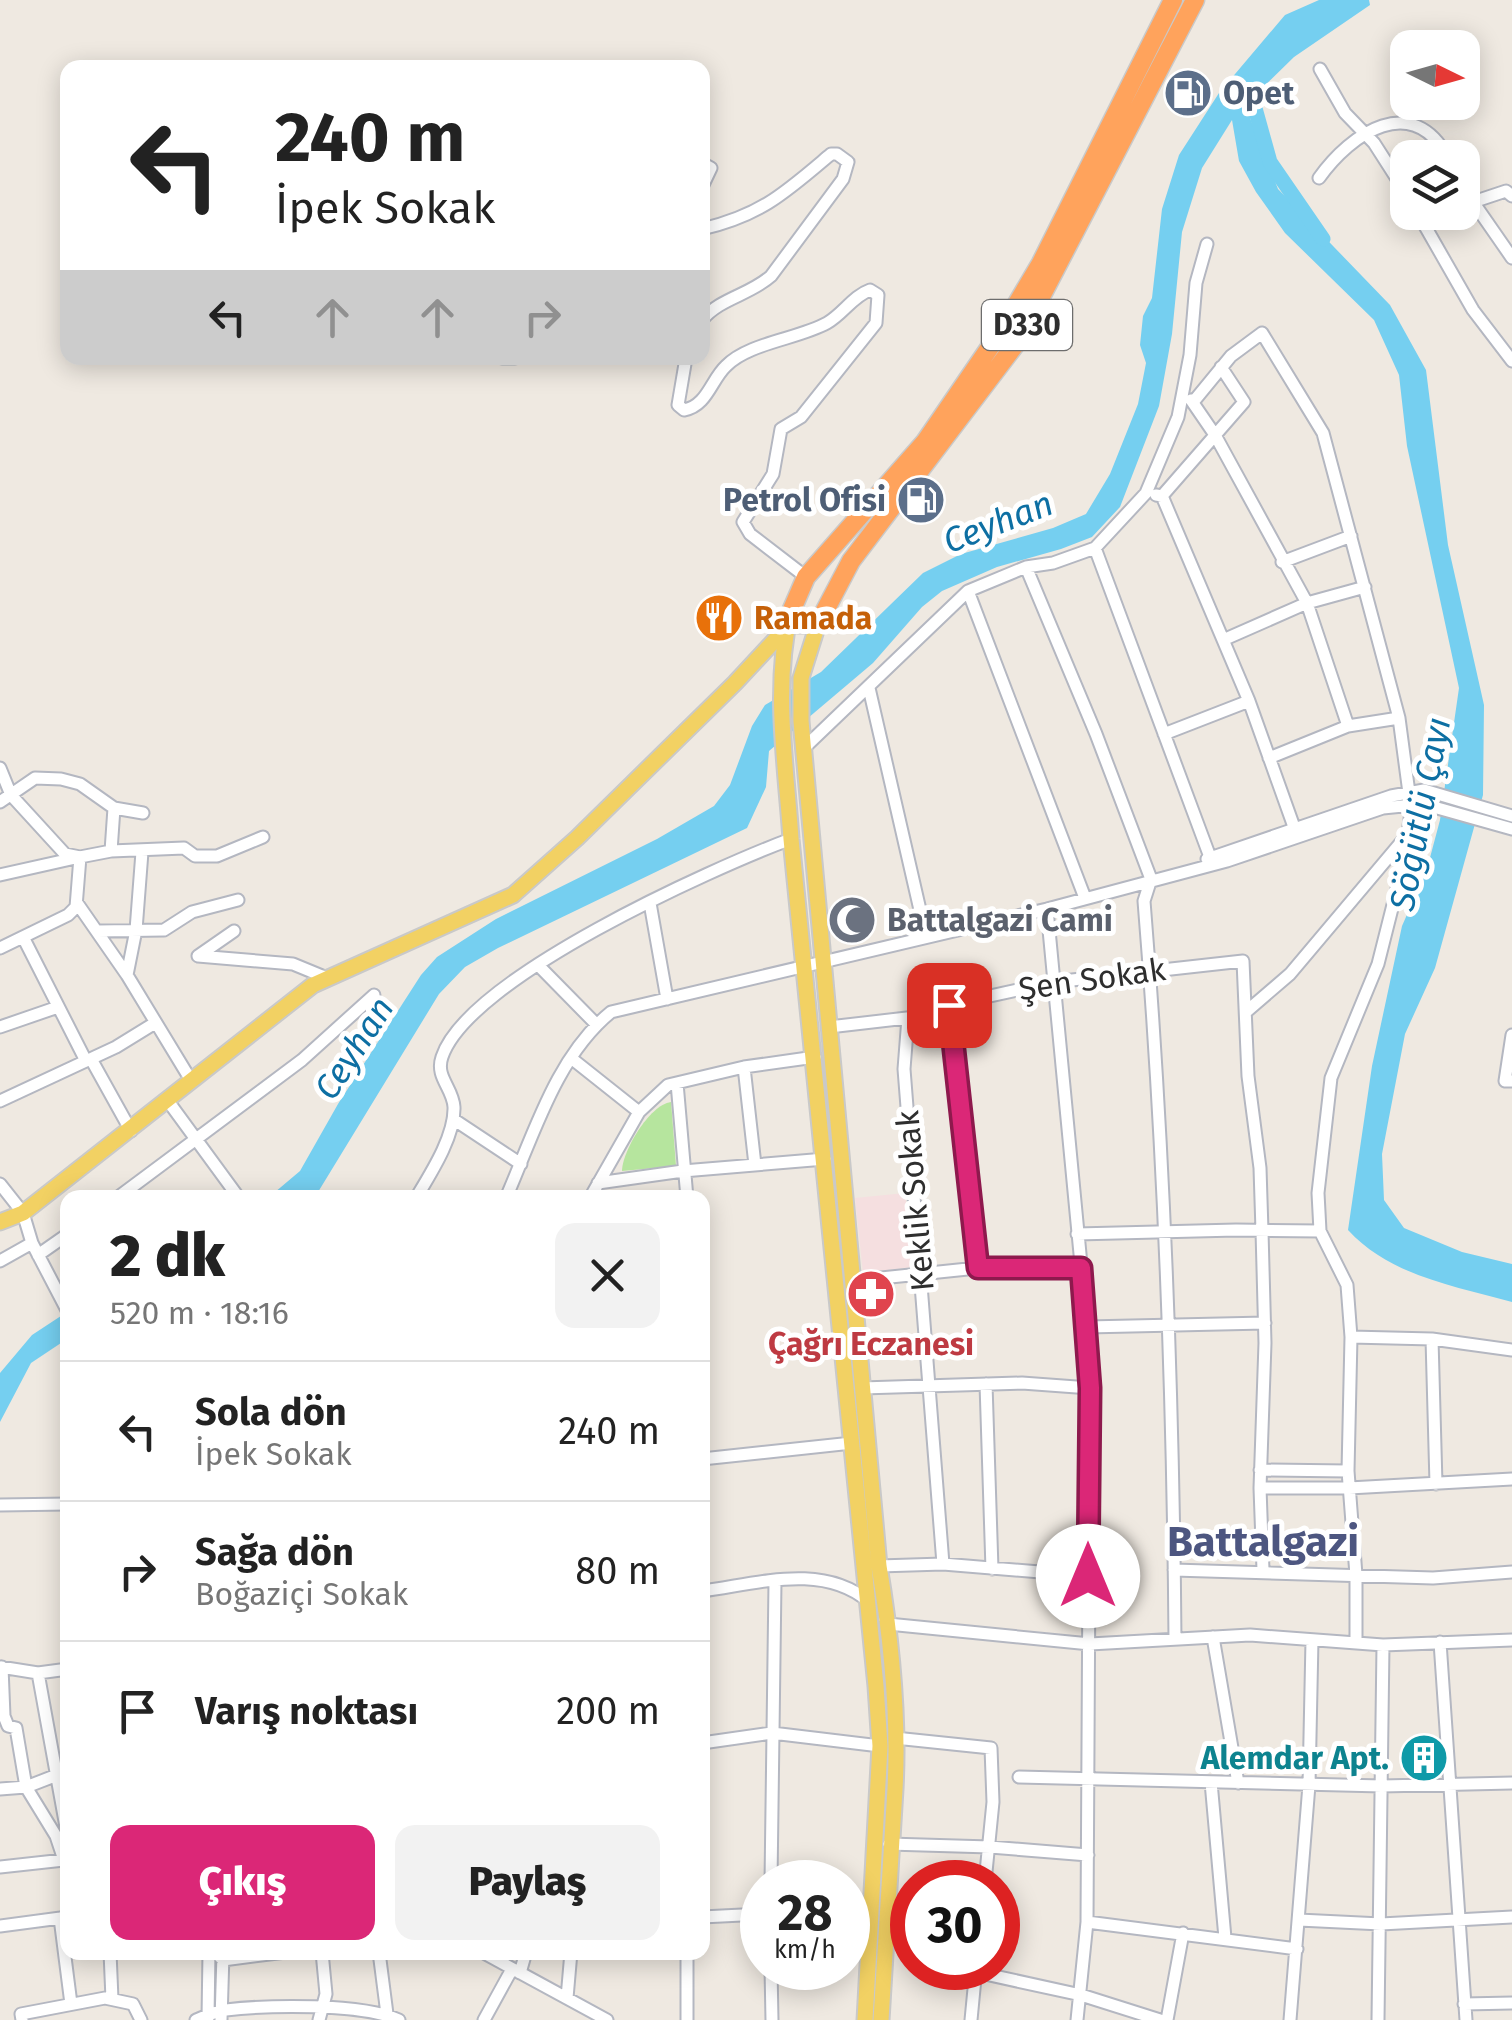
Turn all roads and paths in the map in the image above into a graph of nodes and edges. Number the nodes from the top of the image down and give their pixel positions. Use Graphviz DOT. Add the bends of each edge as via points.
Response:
graph roads {
  1 [pos="1173,0"];
  2 [pos="1195,0"];
  3 [pos="1320,68"];
  4 [pos="1365,135"];
  5 [pos="1438,140"];
  6 [pos="1390,166"];
  7 [pos="1319,178"];
  8 [pos="1512,196"];
  9 [pos="1480,200"];
  10 [pos="1480,212"];
  11 [pos="710,227"];
  12 [pos="1427,230"];
  13 [pos="1207,244"];
  14 [pos="1512,258"];
  15 [pos="710,313"];
  16 [pos="1512,362"];
  17 [pos="685,365"];
  18 [pos="1222,367"];
  19 [pos="1188,399"];
  20 [pos="1215,435"];
  21 [pos="1146,493"];
  22 [pos="1162,496"];
  23 [pos="1351,536"];
  24 [pos="1095,548"];
  25 [pos="1282,562"];
  26 [pos="1026,567"];
  27 [pos="803,584"];
  28 [pos="1365,588"];
  29 [pos="968,591"];
  30 [pos="1308,603"];
  31 [pos="822,615"];
  32 [pos="789,620"];
  33 [pos="1223,640"];
  34 [pos="870,688"];
  35 [pos="1248,701"];
  36 [pos="1399,718"];
  37 [pos="1348,726"];
  38 [pos="1164,734"];
  39 [pos="803,749"];
  40 [pos="1269,758"];
  41 [pos="0,768"];
  42 [pos="5,799"];
  43 [pos="1415,801"];
  44 [pos="1512,802"];
  45 [pos="114,808"];
  46 [pos="143,814"];
  47 [pos="1497,816"];
  48 [pos="1512,816"];
  49 [pos="1294,827"];
  50 [pos="1512,828"];
  51 [pos="1408,834"];
  52 [pos="263,837"];
  53 [pos="792,840"];
  54 [pos="111,851"];
  55 [pos="142,852"];
  56 [pos="80,857"];
  57 [pos="1210,858"];
  58 [pos="0,875"];
  59 [pos="1151,879"];
  60 [pos="1085,898"];
  61 [pos="238,900"];
  62 [pos="77,903"];
  63 [pos="650,903"];
  64 [pos="1046,909"];
  65 [pos="136,930"];
  66 [pos="234,930"];
  67 [pos="98,931"];
  68 [pos="926,936"];
  69 [pos="23,937"];
  70 [pos="0,948"];
  71 [pos="814,962"];
  72 [pos="538,965"];
  73 [pos="1150,970"];
  74 [pos="128,975"];
  75 [pos="327,978"];
  76 [pos="1054,982"];
  77 [pos="374,995"];
  78 [pos="666,999"];
  79 [pos="949,1005"];
  80 [pos="58,1008"];
  81 [pos="1247,1010"];
  82 [pos="908,1018"];
  83 [pos="156,1023"];
  84 [pos="596,1024"];
  85 [pos="0,1027"];
  86 [pos="829,1027"];
  87 [pos="1512,1035"];
  88 [pos="814,1057"];
  89 [pos="571,1058"];
  90 [pos="88,1060"];
  91 [pos="744,1067"];
  92 [pos="192,1082"];
  93 [pos="1512,1082"];
  94 [pos="677,1083"];
  95 [pos="0,1101"];
  96 [pos="168,1101"];
  97 [pos="639,1112"];
  98 [pos="453,1119"];
  99 [pos="131,1130"];
  100 [pos="196,1140"];
  101 [pos="825,1160"];
  102 [pos="521,1164"];
  103 [pos="755,1165"];
  104 [pos="683,1171"];
  105 [pos="598,1183"];
  106 [pos="0,1184"];
  107 [pos="129,1190"];
  108 [pos="232,1190"];
  109 [pos="420,1190"];
  110 [pos="513,1190"];
  111 [pos="594,1190"];
  112 [pos="687,1190"];
  113 [pos="23,1213"];
  114 [pos="0,1222"];
  115 [pos="1166,1231"];
  116 [pos="1262,1231"];
  117 [pos="1320,1232"];
  118 [pos="1077,1234"];
  119 [pos="60,1238"];
  120 [pos="35,1249"];
  121 [pos="0,1261"];
  122 [pos="978,1268"];
  123 [pos="1081,1268"];
  124 [pos="920,1273"];
  125 [pos="852,1280"];
  126 [pos="60,1297"];
  127 [pos="1265,1324"];
  128 [pos="1169,1325"];
  129 [pos="1088,1328"];
  130 [pos="1351,1337"];
  131 [pos="1432,1339"];
  132 [pos="1512,1350"];
  133 [pos="986,1384"];
  134 [pos="930,1385"];
  135 [pos="862,1388"];
  136 [pos="1090,1388"];
  137 [pos="852,1443"];
  138 [pos="710,1458"];
  139 [pos="1260,1470"];
  140 [pos="1348,1471"];
  141 [pos="1512,1478"];
  142 [pos="1436,1484"];
  143 [pos="1260,1488"];
  144 [pos="1348,1488"];
  145 [pos="60,1504"];
  146 [pos="0,1505"];
  147 [pos="944,1564"];
  148 [pos="880,1566"];
  149 [pos="992,1569"];
  150 [pos="1174,1570"];
  151 [pos="1263,1570"];
  152 [pos="1512,1572"];
  153 [pos="1356,1575"];
  154 [pos="1088,1576"];
  155 [pos="775,1582"];
  156 [pos="710,1590"];
  157 [pos="867,1599"];
  158 [pos="888,1624"];
  159 [pos="1212,1637"];
  160 [pos="1175,1639"];
  161 [pos="1312,1640"];
  162 [pos="1512,1640"];
  163 [pos="1356,1642"];
  164 [pos="1440,1642"];
  165 [pos="1090,1644"];
  166 [pos="1383,1644"];
  167 [pos="1,1667"];
  168 [pos="60,1670"];
  169 [pos="38,1673"];
  170 [pos="772,1733"];
  171 [pos="710,1742"];
  172 [pos="887,1742"];
  173 [pos="57,1775"];
  174 [pos="1018,1777"];
  175 [pos="1087,1780"];
  176 [pos="1211,1782"];
  177 [pos="1238,1783"];
  178 [pos="1512,1783"];
  179 [pos="1309,1784"];
  180 [pos="1452,1784"];
  181 [pos="1382,1786"];
  182 [pos="26,1787"];
  183 [pos="0,1790"];
  184 [pos="60,1802"];
  185 [pos="60,1827"];
  186 [pos="889,1844"];
  187 [pos="990,1847"];
  188 [pos="1088,1855"];
  189 [pos="60,1860"];
  190 [pos="770,1860"];
  191 [pos="988,1860"];
  192 [pos="0,1868"];
  193 [pos="740,1915"];
  194 [pos="710,1916"];
  195 [pos="1512,1917"];
  196 [pos="60,1918"];
  197 [pos="1459,1919"];
  198 [pos="1299,1920"];
  199 [pos="1087,1922"];
  200 [pos="1382,1924"];
  201 [pos="0,1926"];
  202 [pos="1182,1933"];
  203 [pos="1225,1938"];
  204 [pos="1297,1949"];
  205 [pos="67,1960"];
  206 [pos="110,1960"];
  207 [pos="217,1960"];
  208 [pos="218,1960"];
  209 [pos="322,1960"];
  210 [pos="381,1960"];
  211 [pos="496,1960"];
  212 [pos="522,1960"];
  213 [pos="570,1960"];
  214 [pos="687,1960"];
  215 [pos="516,1971"];
  216 [pos="1020,1980"];
  217 [pos="771,1990"];
  218 [pos="974,1990"];
  219 [pos="1081,1995"];
  220 [pos="567,1998"];
  221 [pos="112,2000"];
  222 [pos="1512,2003"];
  223 [pos="71,2004"];
  224 [pos="1464,2004"];
  225 [pos="321,2014"];
  226 [pos="386,2014"];
  227 [pos="222,2015"];
  228 [pos="204,2018"];
  229 [pos="22,2020"];
  230 [pos="140,2020"];
  231 [pos="399,2020"];
  232 [pos="484,2020"];
  233 [pos="607,2020"];
  234 [pos="687,2020"];
  235 [pos="772,2020"];
  236 [pos="865,2020"];
  237 [pos="881,2020"];
  238 [pos="971,2020"];
  239 [pos="1078,2020"];
  240 [pos="1164,2020"];
  241 [pos="1290,2020"];
  242 [pos="1378,2020"];
  243 [pos="1466,2020"];
  1 -- 27 [label="highway, D330" via="999,334 925,442"];
  2 -- 31 [label="highway, D330" via="1018,341 851,560"];
  3 -- 4 [label="street"];
  4 -- 5 [label="street" via="1406,121"];
  4 -- 6 [label="street"];
  4 -- 7 [label="street"];
  8 -- 9 [label="street" via="1506,191"];
  10 -- 14 [label="street"];
  11 -- 15 [label="street" via="762,210 831,154 848,162 843,180 771,276"];
  12 -- 16 [label="street"];
  13 -- 19 [label="street" via="1196,283"];
  17 -- 27 [label="street" via="678,405 684,410 701,401 724,366 743,353 826,324 860,294 878,295 876,323 801,417 782,429 773,474 743,522"];
  18 -- 19 [label="street"];
  18 -- 20 [label="street" via="1244,402"];
  18 -- 23 [label="street" via="1262,333 1323,433"];
  19 -- 20 [label="street"];
  19 -- 21 [label="street"];
  20 -- 22 [label="street"];
  20 -- 25 [label="street"];
  21 -- 22 [label="street"];
  21 -- 24 [label="street"];
  22 -- 33 [label="street"];
  23 -- 25 [label="street"];
  23 -- 28 [label="street"];
  24 -- 26 [label="street"];
  24 -- 38 [label="street"];
  25 -- 30 [label="street"];
  26 -- 29 [label="street"];
  26 -- 59 [label="street"];
  27 -- 31 [label="highway" via="820,596"];
  27 -- 32 [label="highway, D330"];
  28 -- 30 [label="street"];
  28 -- 36 [label="street"];
  29 -- 34 [label="street"];
  29 -- 60 [label="street"];
  30 -- 33 [label="street"];
  30 -- 37 [label="street"];
  31 -- 32 [label="highway" via="804,626"];
  31 -- 39 [label="main road, D330" via="802,678"];
  32 -- 53 [label="main road, D330" via="780,690"];
  32 -- 75 [label="main road" via="735,683 513,895"];
  33 -- 35 [label="street"];
  34 -- 39 [label="street"];
  34 -- 68 [label="street"];
  35 -- 38 [label="street"];
  35 -- 40 [label="street"];
  36 -- 37 [label="street"];
  36 -- 43 [label="street"];
  37 -- 40 [label="street"];
  38 -- 57 [label="street"];
  39 -- 71 [label="main road, D330"];
  40 -- 49 [label="street"];
  41 -- 42 [label="street"];
  42 -- 45 [label="street" via="35,778 61,779"];
  42 -- 56 [label="street" via="65,854"];
  43 -- 47 [label="street"];
  43 -- 47 [label="street" via="1424,790"];
  43 -- 49 [label="street"];
  43 -- 51 [label="street"];
  43 -- 59 [label="street"];
  44 -- 47 [label="street"];
  45 -- 46 [label="street"];
  45 -- 54 [label="street"];
  47 -- 48 [label="street"];
  47 -- 50 [label="street"];
  49 -- 57 [label="street"];
  51 -- 81 [label="street" via="1290,974"];
  51 -- 117 [label="street" via="1378,964 1330,1078"];
  52 -- 55 [label="street" via="217,856 195,856 184,848"];
  53 -- 63 [label="street"];
  53 -- 71 [label="main road, D330"];
  54 -- 55 [label="street"];
  54 -- 56 [label="street"];
  55 -- 65 [label="street"];
  56 -- 58 [label="street"];
  56 -- 62 [label="street"];
  57 -- 59 [label="street"];
  59 -- 60 [label="street"];
  59 -- 73 [label="street" via="1144,901"];
  60 -- 64 [label="street"];
  61 -- 65 [label="street" via="192,912 164,930"];
  62 -- 67 [label="street"];
  62 -- 69 [label="street" via="68,915"];
  63 -- 72 [label="street"];
  63 -- 78 [label="street"];
  64 -- 68 [label="street"];
  64 -- 76 [label="street"];
  65 -- 67 [label="street"];
  65 -- 74 [label="street"];
  66 -- 75 [label="street" via="198,956 293,964"];
  67 -- 74 [label="street"];
  68 -- 71 [label="street"];
  69 -- 70 [label="street"];
  69 -- 80 [label="street"];
  71 -- 78 [label="street"];
  71 -- 86 [label="main road, D330"];
  71 -- 88 [label="main road, D330"];
  72 -- 84 [label="street"];
  72 -- 98 [label="street" via="486,1000 442,1055 439,1072 452,1096"];
  73 -- 76 [label="street, Şen Sokak"];
  73 -- 81 [label="street, Şen Sokak" via="1243,962"];
  73 -- 115 [label="street"];
  74 -- 83 [label="street"];
  75 -- 92 [label="main road"];
  76 -- 79 [label="street, Şen Sokak"];
  76 -- 118 [label="street"];
  77 -- 100 [label="street"];
  78 -- 84 [label="street" via="612,1012"];
  79 -- 82 [label="street, Şen Sokak"];
  79 -- 122 [label="street"];
  80 -- 85 [label="street"];
  80 -- 90 [label="street"];
  81 -- 116 [label="street"];
  82 -- 86 [label="street, Şen Sokak"];
  82 -- 124 [label="street, Keklik Sokak" via="904,1070"];
  83 -- 90 [label="street"];
  83 -- 92 [label="street"];
  84 -- 89 [label="street"];
  86 -- 125 [label="main road, D330"];
  87 -- 93 [label="street" via="1505,1081"];
  88 -- 91 [label="street"];
  88 -- 101 [label="main road, D330"];
  89 -- 97 [label="street"];
  89 -- 102 [label="street"];
  90 -- 95 [label="street"];
  90 -- 99 [label="street"];
  91 -- 94 [label="street"];
  91 -- 103 [label="street"];
  92 -- 96 [label="main road"];
  94 -- 97 [label="street"];
  94 -- 104 [label="street"];
  96 -- 99 [label="main road"];
  96 -- 100 [label="street"];
  97 -- 105 [label="street"];
  98 -- 102 [label="street"];
  98 -- 109 [label="street"];
  99 -- 113 [label="main road"];
  100 -- 107 [label="street"];
  100 -- 108 [label="street"];
  101 -- 103 [label="street"];
  101 -- 137 [label="main road, D330"];
  102 -- 110 [label="street"];
  103 -- 104 [label="street"];
  104 -- 105 [label="street"];
  104 -- 112 [label="street"];
  105 -- 111 [label="street"];
  106 -- 113 [label="street"];
  113 -- 114 [label="main road"];
  113 -- 120 [label="street"];
  115 -- 116 [label="street"];
  115 -- 118 [label="street"];
  115 -- 128 [label="street"];
  116 -- 117 [label="street"];
  116 -- 127 [label="street"];
  117 -- 130 [label="street" via="1347,1285"];
  118 -- 123 [label="street"];
  119 -- 120 [label="street"];
  120 -- 121 [label="street"];
  120 -- 126 [label="street"];
  122 -- 123 [label="street"];
  122 -- 124 [label="street"];
  123 -- 129 [label="street"];
  124 -- 125 [label="street"];
  124 -- 134 [label="street, Keklik Sokak"];
  125 -- 135 [label="main road, D330"];
  127 -- 128 [label="street"];
  127 -- 139 [label="street"];
  128 -- 129 [label="street"];
  128 -- 150 [label="street"];
  129 -- 136 [label="street"];
  130 -- 131 [label="street"];
  130 -- 140 [label="street"];
  131 -- 132 [label="street"];
  131 -- 142 [label="street"];
  133 -- 134 [label="street"];
  133 -- 136 [label="street"];
  133 -- 149 [label="street"];
  134 -- 135 [label="street"];
  134 -- 147 [label="street, Keklik Sokak"];
  135 -- 148 [label="main road, D330"];
  136 -- 154 [label="street"];
  137 -- 138 [label="street"];
  137 -- 157 [label="main road, D330"];
  139 -- 140 [label="street"];
  139 -- 143 [label="street"];
  140 -- 144 [label="street"];
  141 -- 142 [label="street"];
  142 -- 144 [label="street"];
  143 -- 144 [label="street"];
  143 -- 151 [label="street"];
  144 -- 153 [label="street"];
  145 -- 146 [label="street"];
  147 -- 148 [label="street"];
  147 -- 149 [label="street"];
  148 -- 158 [label="main road, D330"];
  149 -- 154 [label="street"];
  150 -- 151 [label="street"];
  150 -- 160 [label="street"];
  151 -- 153 [label="street"];
  152 -- 153 [label="street"];
  153 -- 163 [label="street"];
  154 -- 165 [label="street"];
  155 -- 156 [label="street"];
  155 -- 157 [label="street" via="808,1577 844,1584"];
  155 -- 170 [label="street"];
  157 -- 158 [label="street"];
  157 -- 172 [label="main road, D330"];
  158 -- 165 [label="street"];
  158 -- 172 [label="main road, D330"];
  159 -- 160 [label="street"];
  159 -- 161 [label="street"];
  159 -- 177 [label="street"];
  160 -- 165 [label="street"];
  161 -- 163 [label="street"];
  161 -- 179 [label="street"];
  162 -- 164 [label="street"];
  163 -- 166 [label="street"];
  164 -- 166 [label="street"];
  164 -- 180 [label="street"];
  165 -- 175 [label="street"];
  166 -- 181 [label="street"];
  167 -- 169 [label="street"];
  167 -- 182 [label="street" via="4,1716 16,1728"];
  168 -- 169 [label="street"];
  169 -- 173 [label="street"];
  170 -- 171 [label="street"];
  170 -- 172 [label="street"];
  170 -- 190 [label="street"];
  172 -- 186 [label="main road, D330" via="895,1788"];
  172 -- 187 [label="street" via="991,1748"];
  172 -- 236 [label="main road, D330"];
  173 -- 182 [label="street"];
  173 -- 184 [label="street"];
  174 -- 175 [label="street"];
  175 -- 176 [label="street"];
  175 -- 188 [label="street"];
  176 -- 177 [label="street"];
  176 -- 203 [label="street"];
  177 -- 179 [label="street"];
  178 -- 180 [label="street"];
  179 -- 181 [label="street"];
  179 -- 198 [label="street"];
  180 -- 181 [label="street"];
  180 -- 197 [label="street"];
  181 -- 200 [label="street"];
  182 -- 183 [label="street"];
  182 -- 185 [label="street"];
  186 -- 187 [label="street"];
  186 -- 237 [label="main road, D330"];
  187 -- 188 [label="street"];
  187 -- 191 [label="street"];
  188 -- 199 [label="street"];
  189 -- 192 [label="street"];
  193 -- 194 [label="street"];
  195 -- 197 [label="street"];
  196 -- 201 [label="street"];
  197 -- 200 [label="street"];
  197 -- 224 [label="street"];
  198 -- 200 [label="street"];
  198 -- 204 [label="street"];
  199 -- 202 [label="street"];
  199 -- 219 [label="street"];
  200 -- 242 [label="street"];
  202 -- 203 [label="street"];
  202 -- 240 [label="street"];
  203 -- 204 [label="street"];
  204 -- 241 [label="street"];
  205 -- 223 [label="street"];
  206 -- 221 [label="street"];
  207 -- 228 [label="street"];
  208 -- 227 [label="street"];
  209 -- 225 [label="street"];
  210 -- 226 [label="street"];
  211 -- 215 [label="street"];
  212 -- 215 [label="street"];
  213 -- 220 [label="street"];
  214 -- 234 [label="street"];
  215 -- 220 [label="street"];
  215 -- 232 [label="street"];
  216 -- 219 [label="street"];
  217 -- 235 [label="street"];
  218 -- 238 [label="street"];
  219 -- 239 [label="street"];
  219 -- 240 [label="street"];
  220 -- 233 [label="street"];
  221 -- 223 [label="street"];
  221 -- 230 [label="street" via="133,2004"];
  222 -- 224 [label="street"];
  223 -- 229 [label="street" via="21,2014"];
  224 -- 243 [label="street"];
  225 -- 226 [label="street"];
  225 -- 227 [label="street"];
  226 -- 231 [label="street"];
  227 -- 228 [label="street"];
}
